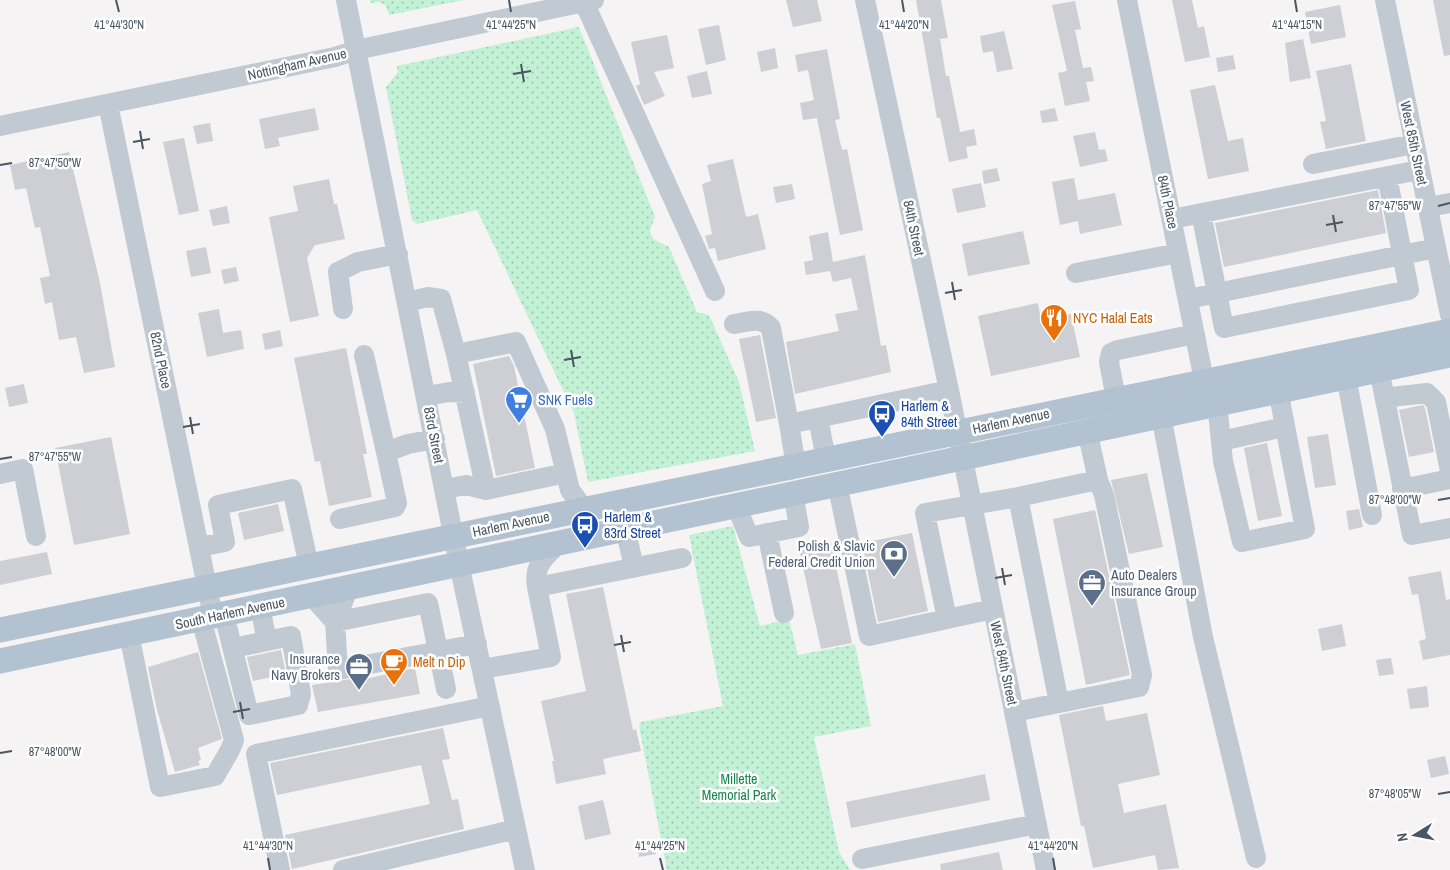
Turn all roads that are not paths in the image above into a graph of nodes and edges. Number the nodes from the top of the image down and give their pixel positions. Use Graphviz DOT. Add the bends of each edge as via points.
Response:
graph roads {
  1 [pos="346,0"];
  2 [pos="865,0"];
  3 [pos="1127,0"];
  4 [pos="1385,0"];
  5 [pos="589,1"];
  6 [pos="356,50"];
  7 [pos="108,104"];
  8 [pos="0,126"];
  9 [pos="1414,144"];
  10 [pos="1314,164"];
  11 [pos="1419,170"];
  12 [pos="1387,176"];
  13 [pos="1450,203"];
  14 [pos="1427,207"];
  15 [pos="1201,213"];
  16 [pos="1172,219"];
  17 [pos="1436,248"];
  18 [pos="1178,253"];
  19 [pos="398,254"];
  20 [pos="1403,255"];
  21 [pos="1076,273"];
  22 [pos="715,290"];
  23 [pos="1217,293"];
  24 [pos="1188,299"];
  25 [pos="407,302"];
  26 [pos="342,309"];
  27 [pos="1450,315"];
  28 [pos="734,324"];
  29 [pos="1450,331"];
  30 [pos="1195,334"];
  31 [pos="456,354"];
  32 [pos="364,355"];
  33 [pos="1450,355"];
  34 [pos="1378,369"];
  35 [pos="1346,376"];
  36 [pos="1205,381"];
  37 [pos="949,390"];
  38 [pos="1278,390"];
  39 [pos="465,393"];
  40 [pos="1384,395"];
  41 [pos="427,396"];
  42 [pos="1116,399"];
  43 [pos="1213,404"];
  44 [pos="1161,415"];
  45 [pos="818,418"];
  46 [pos="789,424"];
  47 [pos="1284,427"];
  48 [pos="1087,430"];
  49 [pos="957,432"];
  50 [pos="435,438"];
  51 [pos="1221,441"];
  52 [pos="386,452"];
  53 [pos="962,456"];
  54 [pos="826,459"];
  55 [pos="796,466"];
  56 [pos="1450,471"];
  57 [pos="566,473"];
  58 [pos="0,474"];
  59 [pos="1450,479"];
  60 [pos="1098,480"];
  61 [pos="837,483"];
  62 [pos="1402,488"];
  63 [pos="445,489"];
  64 [pos="486,490"];
  65 [pos="793,493"];
  66 [pos="1018,497"];
  67 [pos="736,505"];
  68 [pos="972,506"];
  69 [pos="584,509"];
  70 [pos="1372,515"];
  71 [pos="340,520"];
  72 [pos="626,528"];
  73 [pos="1450,528"];
  74 [pos="767,533"];
  75 [pos="36,536"];
  76 [pos="454,536"];
  77 [pos="560,542"];
  78 [pos="199,547"];
  79 [pos="682,558"];
  80 [pos="459,564"];
  81 [pos="309,566"];
  82 [pos="634,567"];
  83 [pos="208,587"];
  84 [pos="537,587"];
  85 [pos="348,589"];
  86 [pos="312,596"];
  87 [pos="260,607"];
  88 [pos="993,609"];
  89 [pos="784,614"];
  90 [pos="213,617"];
  91 [pos="947,619"];
  92 [pos="335,622"];
  93 [pos="0,630"];
  94 [pos="128,634"];
  95 [pos="267,641"];
  96 [pos="477,644"];
  97 [pos="233,648"];
  98 [pos="438,652"];
  99 [pos="0,660"];
  100 [pos="482,668"];
  101 [pos="446,689"];
  102 [pos="1059,703"];
  103 [pos="490,706"];
  104 [pos="1014,712"];
  105 [pos="249,715"];
  106 [pos="228,719"];
  107 [pos="1037,824"];
  108 [pos="516,829"];
  109 [pos="1256,858"];
  110 [pos="862,859"];
  111 [pos="280,870"];
  112 [pos="343,870"];
  113 [pos="525,870"];
  114 [pos="1046,870"];
  1 -- 6 [label="street, 83rd Street"];
  2 -- 37 [label="street, 84th Street"];
  3 -- 16 [label="street, 84th Place"];
  4 -- 9 [label="street, West 85th Street"];
  5 -- 6 [label="street, Nottingham Avenue"];
  5 -- 22 [label="street"];
  6 -- 7 [label="street, Nottingham Avenue"];
  6 -- 19 [label="street, 83rd Street"];
  7 -- 8 [label="street, Nottingham Avenue"];
  7 -- 78 [label="street, 82nd Place"];
  9 -- 10 [label="street"];
  9 -- 11 [label="street, West 85th Street"];
  11 -- 12 [label="street"];
  11 -- 14 [label="street, West 85th Street"];
  12 -- 15 [label="street"];
  12 -- 20 [label="street"];
  13 -- 14 [label="street"];
  14 -- 17 [label="street, West 85th Street"];
  15 -- 16 [label="street"];
  15 -- 23 [label="street"];
  16 -- 18 [label="street, 84th Place"];
  17 -- 20 [label="street"];
  17 -- 27 [label="street, West 85th Street"];
  18 -- 21 [label="street"];
  18 -- 24 [label="street, 84th Place"];
  19 -- 25 [label="street, 83rd Street"];
  19 -- 26 [label="street" via="358,262 338,272"];
  20 -- 23 [label="street"];
  20 -- 23 [label="street" via="1409,290 1224,328"];
  23 -- 24 [label="street"];
  24 -- 30 [label="street, 84th Place"];
  25 -- 31 [label="street" via="428,297 441,299"];
  25 -- 41 [label="street, 83rd Street"];
  28 -- 46 [label="street" via="760,320 771,328"];
  29 -- 36 [label="main road, Harlem Avenue"];
  30 -- 36 [label="street, 84th Place"];
  30 -- 42 [label="street" via="1111,354 1109,362"];
  31 -- 39 [label="street"];
  31 -- 57 [label="street" via="516,342 555,429"];
  32 -- 52 [label="street"];
  33 -- 34 [label="main road, Harlem Avenue"];
  34 -- 35 [label="main road, Harlem Avenue"];
  34 -- 40 [label="street"];
  35 -- 38 [label="main road, Harlem Avenue"];
  35 -- 70 [label="street"];
  36 -- 42 [label="main road, Harlem Avenue"];
  36 -- 43 [label="street, 84th Place"];
  37 -- 45 [label="street"];
  37 -- 49 [label="street, 84th Street"];
  38 -- 43 [label="main road, Harlem Avenue"];
  38 -- 47 [label="street"];
  39 -- 41 [label="street"];
  39 -- 64 [label="street"];
  40 -- 56 [label="street" via="1427,393 1433,398"];
  40 -- 62 [label="street"];
  41 -- 50 [label="street, 83rd Street"];
  42 -- 49 [label="main road, Harlem Avenue"];
  43 -- 44 [label="main road, Harlem Avenue"];
  43 -- 51 [label="street, 84th Place"];
  44 -- 48 [label="main road, Harlem Avenue"];
  44 -- 109 [label="street" via="1203,637"];
  45 -- 46 [label="street"];
  45 -- 54 [label="street"];
  46 -- 55 [label="street"];
  47 -- 51 [label="street"];
  47 -- 51 [label="street, 84th Place" via="1304,529 1296,531 1242,542"];
  48 -- 53 [label="main road, Harlem Avenue"];
  48 -- 60 [label="street"];
  49 -- 53 [label="street, 84th Street"];
  49 -- 54 [label="main road, Harlem Avenue"];
  50 -- 52 [label="street"];
  50 -- 63 [label="street, 83rd Street"];
  52 -- 71 [label="street" via="397,503 395,507"];
  53 -- 61 [label="main road, Harlem Avenue"];
  53 -- 68 [label="street, West 84th Street"];
  54 -- 55 [label="main road, Harlem Avenue"];
  55 -- 69 [label="main road, Harlem Avenue"];
  57 -- 64 [label="street"];
  57 -- 69 [label="street" via="570,490"];
  58 -- 75 [label="street" via="23,470"];
  59 -- 62 [label="street"];
  60 -- 66 [label="street"];
  60 -- 102 [label="street" via="1104,495 1142,674 1139,687"];
  61 -- 65 [label="main road, Harlem Avenue"];
  61 -- 91 [label="street" via="869,636"];
  62 -- 73 [label="street" via="1412,535"];
  63 -- 64 [label="street" via="466,485"];
  63 -- 76 [label="street, 83rd Street"];
  65 -- 67 [label="main road, Harlem Avenue"];
  65 -- 74 [label="street" via="799,527"];
  66 -- 68 [label="street"];
  66 -- 102 [label="street"];
  67 -- 72 [label="main road, Harlem Avenue"];
  67 -- 74 [label="street" via="749,536"];
  68 -- 88 [label="street, West 84th Street"];
  68 -- 91 [label="street" via="924,513"];
  69 -- 76 [label="main road, Harlem Avenue"];
  72 -- 77 [label="main road, Harlem Avenue"];
  72 -- 82 [label="street"];
  74 -- 89 [label="street"];
  76 -- 80 [label="street, 83rd Street"];
  76 -- 81 [label="main road"];
  77 -- 80 [label="main road, Harlem Avenue"];
  77 -- 84 [label="street" via="539,563 535,577"];
  78 -- 81 [label="street" via="225,542 218,505 292,489"];
  78 -- 83 [label="street, 82nd Place"];
  79 -- 82 [label="street"];
  80 -- 85 [label="main road, South Harlem Avenue"];
  80 -- 96 [label="street, 83rd Street"];
  81 -- 83 [label="main road"];
  82 -- 84 [label="street"];
  83 -- 90 [label="street, 82nd Place"];
  83 -- 93 [label="main road"];
  84 -- 100 [label="street" via="551,657"];
  85 -- 86 [label="main road, South Harlem Avenue"];
  85 -- 92 [label="street"];
  86 -- 87 [label="main road, South Harlem Avenue"];
  86 -- 92 [label="street"];
  87 -- 90 [label="main road, South Harlem Avenue"];
  87 -- 95 [label="street"];
  88 -- 91 [label="street"];
  88 -- 104 [label="street, West 84th Street"];
  90 -- 94 [label="main road, South Harlem Avenue"];
  90 -- 97 [label="street"];
  90 -- 106 [label="street"];
  92 -- 98 [label="street" via="428,603"];
  92 -- 98 [label="street" via="338,670"];
  94 -- 99 [label="main road, South Harlem Avenue"];
  94 -- 106 [label="street" via="160,787 214,776 234,740"];
  95 -- 97 [label="street"];
  95 -- 105 [label="street" via="291,636 301,694 298,704"];
  96 -- 98 [label="street"];
  96 -- 100 [label="street, 83rd Street"];
  97 -- 105 [label="street"];
  98 -- 101 [label="street"];
  100 -- 103 [label="street, 83rd Street"];
  102 -- 104 [label="street"];
  103 -- 108 [label="street, 83rd Street"];
  103 -- 111 [label="street" via="256,754"];
  104 -- 107 [label="street, West 84th Street"];
  105 -- 106 [label="street"];
  107 -- 110 [label="street"];
  107 -- 114 [label="street, West 84th Street"];
  108 -- 112 [label="street"];
  108 -- 113 [label="street, 83rd Street"];
}
